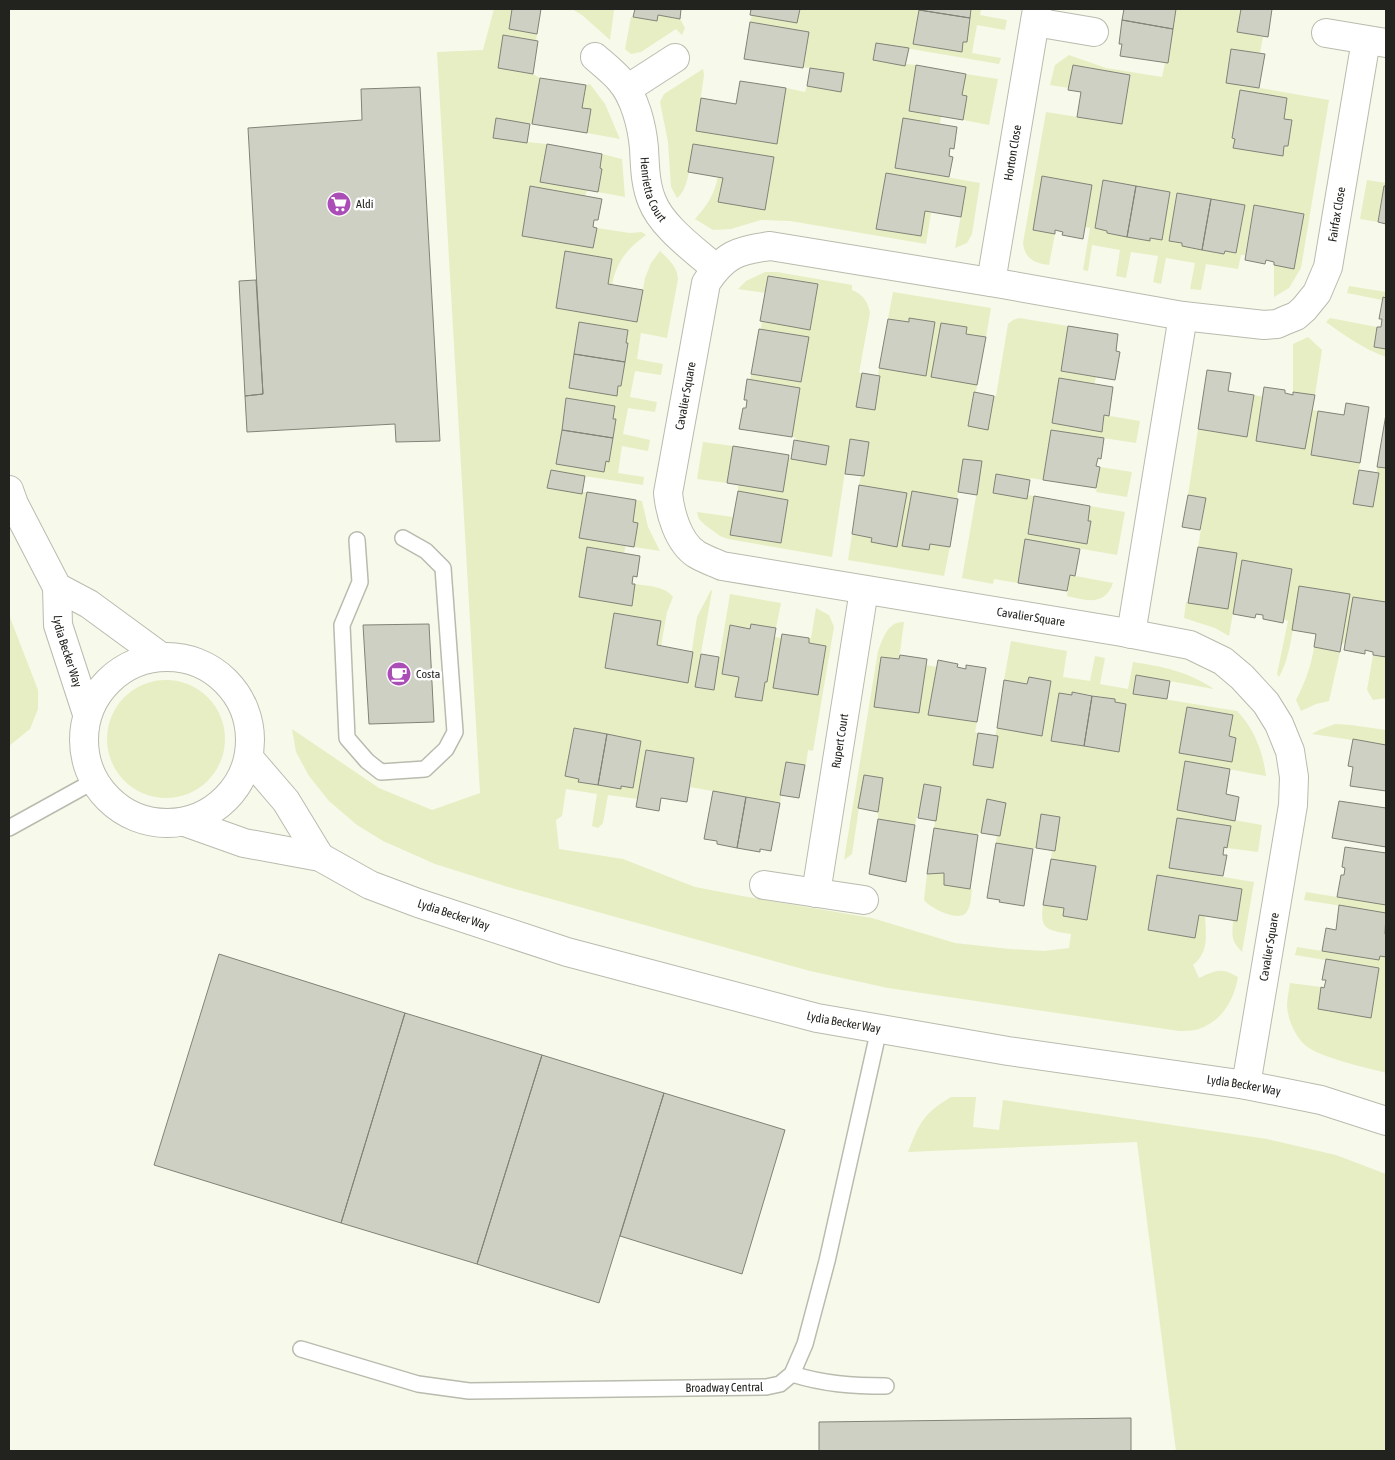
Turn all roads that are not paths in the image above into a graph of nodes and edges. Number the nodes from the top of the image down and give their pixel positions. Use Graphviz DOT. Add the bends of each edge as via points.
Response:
graph roads {
  1 [pos="1036,16"];
  2 [pos="1094,32"];
  3 [pos="1326,33"];
  4 [pos="1376,42"];
  5 [pos="595,57"];
  6 [pos="675,58"];
  7 [pos="627,89"];
  8 [pos="715,268"];
  9 [pos="991,282"];
  10 [pos="1183,316"];
  11 [pos="1233,322"];
  12 [pos="9,490"];
  13 [pos="403,538"];
  14 [pos="357,540"];
  15 [pos="57,587"];
  16 [pos="864,590"];
  17 [pos="1131,634"];
  18 [pos="160,656"];
  19 [pos="88,714"];
  20 [pos="249,758"];
  21 [pos="94,781"];
  22 [pos="185,822"];
  23 [pos="9,828"];
  24 [pos="320,857"];
  25 [pos="764,885"];
  26 [pos="816,893"];
  27 [pos="864,900"];
  28 [pos="879,1028"];
  29 [pos="1246,1085"];
  30 [pos="1386,1121"];
  31 [pos="301,1349"];
  32 [pos="792,1374"];
  33 [pos="886,1386"];
  1 -- 2 [label="street, Horton Close"];
  1 -- 9 [label="street, Horton Close"];
  3 -- 4 [label="street, Fairfax Close"];
  4 -- 11 [label="street, Fairfax Close" via="1328,267 1317,293 1296,316 1276,324"];
  5 -- 7 [label="street, Henrietta Court"];
  6 -- 7 [label="street"];
  7 -- 8 [label="street, Henrietta Court" via="642,134 647,188 652,202 668,226"];
  8 -- 9 [label="street, Cavalier Square" via="741,251 770,246"];
  8 -- 16 [label="street, Cavalier Square" via="702,299 668,493 671,512 680,533 695,553 722,566"];
  9 -- 10 [label="street, Cavalier Square"];
  10 -- 11 [label="street, Cavalier Square"];
  10 -- 17 [label="street"];
  12 -- 15 [label="street, Lydia Becker Way"];
  13 -- 14 [label="lane" via="426,551 443,568 454,732 446,749 425,769 381,772 347,738 342,625 360,582"];
  15 -- 18 [label="street, Lydia Becker Way" via="89,604"];
  15 -- 19 [label="street, Lydia Becker Way" via="58,625"];
  16 -- 17 [label="street, Cavalier Square"];
  16 -- 26 [label="street, Rupert Court"];
  17 -- 29 [label="street, Cavalier Square" via="1190,645 1223,662 1266,703 1290,750 1294,777 1293,805"];
  18 -- 19 [label="street" via="136,662 115,674 98,692"];
  18 -- 20 [label="street" via="195,660 214,670 229,684 241,701 248,720"];
  19 -- 21 [label="street" via="83,737 85,760"];
  20 -- 22 [label="street" via="240,780 226,799 207,814"];
  20 -- 24 [label="street, Lydia Becker Way" via="286,802"];
  21 -- 22 [label="street" via="111,802 133,816 158,823"];
  21 -- 23 [label="lane"];
  22 -- 24 [label="street, Lydia Becker Way" via="244,843"];
  24 -- 28 [label="street, Lydia Becker Way" via="370,885 567,952 817,1018"];
  25 -- 26 [label="street"];
  26 -- 27 [label="street"];
  28 -- 29 [label="street, Lydia Becker Way" via="1008,1051"];
  28 -- 32 [label="lane" via="827,1261 805,1344"];
  29 -- 30 [label="street, Lydia Becker Way" via="1321,1100"];
  31 -- 32 [label="lane, Broadway Central" via="418,1384 468,1391 766,1387 780,1384"];
  32 -- 33 [label="lane" via="817,1382 848,1386"];
}
